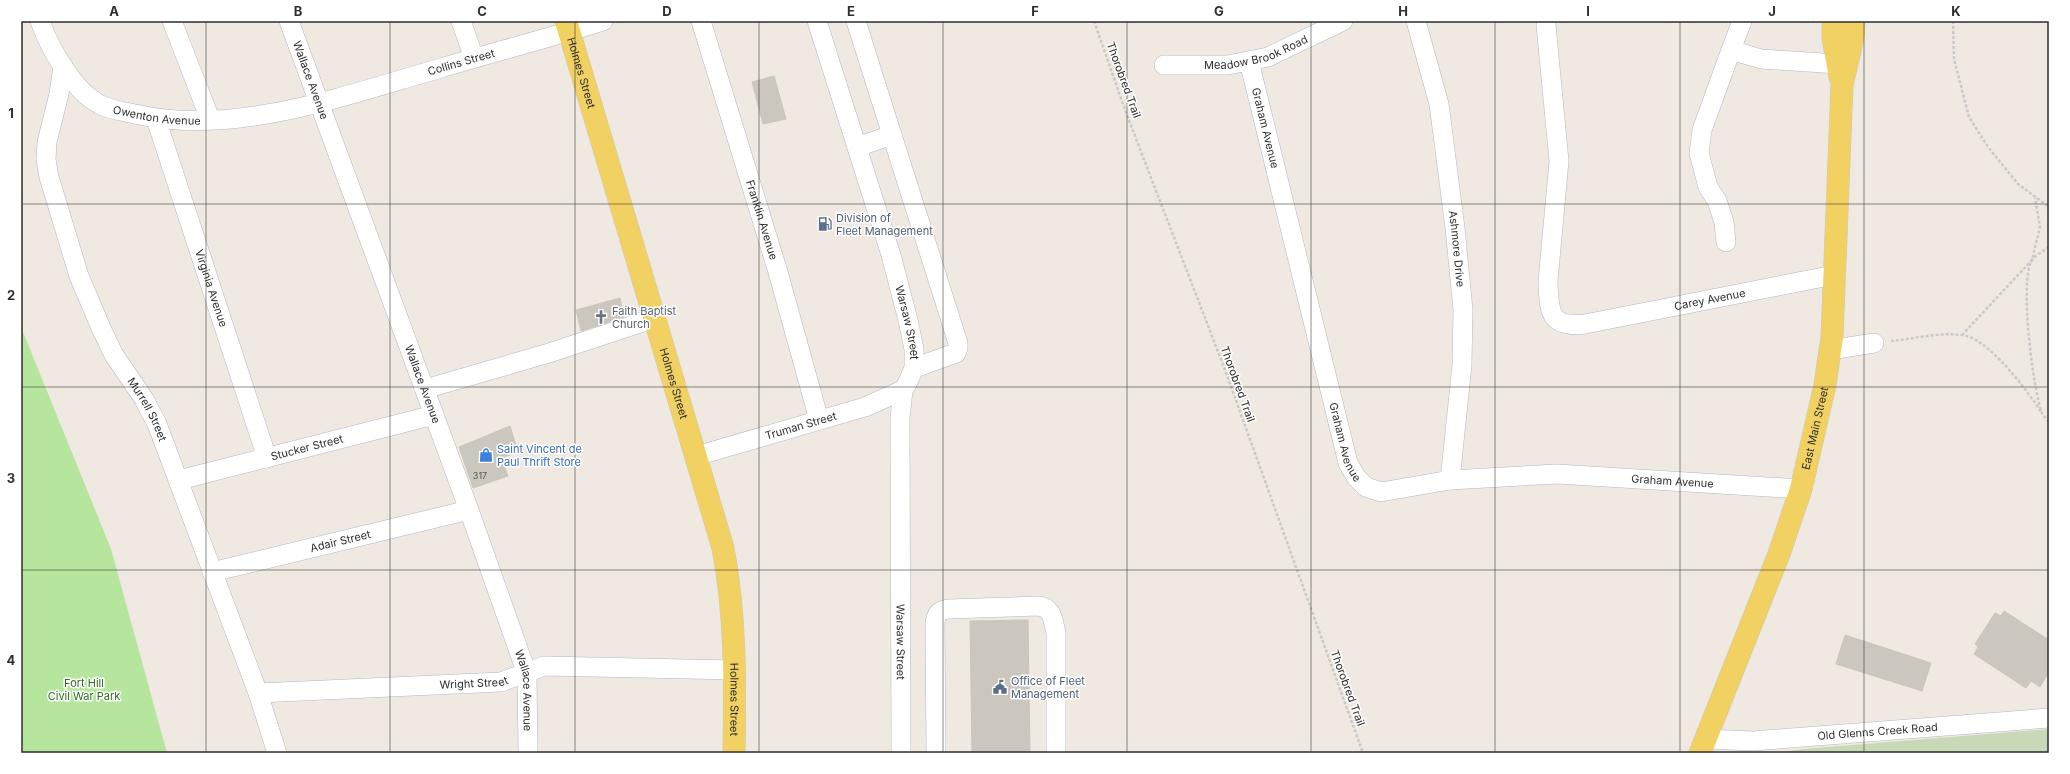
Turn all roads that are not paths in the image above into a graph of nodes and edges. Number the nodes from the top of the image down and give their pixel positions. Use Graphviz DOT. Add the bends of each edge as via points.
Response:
graph roads {
  1 [pos="40,21"];
  2 [pos="172,21"];
  3 [pos="289,21"];
  4 [pos="460,21"];
  5 [pos="603,21"];
  6 [pos="701,21"];
  7 [pos="817,21"];
  8 [pos="856,21"];
  9 [pos="1342,21"];
  10 [pos="1416,21"];
  11 [pos="1742,21"];
  12 [pos="1833,21"];
  13 [pos="1854,21"];
  14 [pos="1546,25"];
  15 [pos="568,26"];
  16 [pos="1731,50"];
  17 [pos="474,58"];
  18 [pos="1249,61"];
  19 [pos="1838,64"];
  20 [pos="1164,65"];
  21 [pos="63,66"];
  22 [pos="1842,85"];
  23 [pos="318,102"];
  24 [pos="156,119"];
  25 [pos="210,120"];
  26 [pos="892,135"];
  27 [pos="857,148"];
  28 [pos="1726,242"];
  29 [pos="1834,275"];
  30 [pos="655,318"];
  31 [pos="1874,343"];
  32 [pos="1830,350"];
  33 [pos="914,368"];
  34 [pos="425,389"];
  35 [pos="903,390"];
  36 [pos="434,415"];
  37 [pos="819,420"];
  38 [pos="696,456"];
  39 [pos="267,458"];
  40 [pos="179,480"];
  41 [pos="1450,480"];
  42 [pos="1801,489"];
  43 [pos="469,510"];
  44 [pos="212,572"];
  45 [pos="735,670"];
  46 [pos="527,674"];
  47 [pos="258,693"];
  48 [pos="2049,718"];
  49 [pos="1703,746"];
  50 [pos="1770,746"];
  51 [pos="277,753"];
  52 [pos="528,753"];
  53 [pos="734,753"];
  54 [pos="901,753"];
  55 [pos="936,753"];
  56 [pos="1056,753"];
  1 -- 21 [label="street, Owenton Avenue"];
  2 -- 25 [label="street"];
  3 -- 23 [label="street, Wallace Avenue"];
  4 -- 17 [label="street"];
  5 -- 15 [label="street, Collins Street"];
  6 -- 37 [label="street, Franklin Avenue" via="778,272"];
  7 -- 27 [label="street, Warsaw Street"];
  8 -- 26 [label="street"];
  9 -- 18 [label="street, Meadow Brook Road" via="1268,57"];
  10 -- 41 [label="street, Ashmore Drive" via="1439,104 1463,310 1462,365"];
  11 -- 16 [label="street"];
  12 -- 19 [label="main road, East Main Street"];
  13 -- 22 [label="main road, East Main Street"];
  14 -- 29 [label="street, Carey Avenue" via="1559,161 1548,297 1551,310 1559,322 1570,326 1585,324"];
  15 -- 17 [label="street, Collins Street"];
  15 -- 30 [label="main road, Holmes Street"];
  16 -- 19 [label="street" via="1761,59"];
  16 -- 28 [label="street" via="1702,130 1699,153 1708,187 1724,222"];
  17 -- 23 [label="street, Collins Street"];
  18 -- 20 [label="street, Meadow Brook Road" via="1228,66"];
  18 -- 41 [label="street, Graham Avenue" via="1348,463 1366,487 1381,492"];
  19 -- 22 [label="main road, East Main Street"];
  21 -- 24 [label="street, Owenton Avenue" via="72,81 99,104"];
  21 -- 40 [label="street, Murrell Street" via="48,142 46,159 49,177 79,276 101,328 114,355 148,406"];
  22 -- 29 [label="main road, East Main Street"];
  23 -- 25 [label="street, Owenton Avenue" via="255,115"];
  23 -- 34 [label="street, Wallace Avenue"];
  24 -- 25 [label="street, Owenton Avenue"];
  24 -- 39 [label="street, Virginia Avenue"];
  26 -- 27 [label="street"];
  26 -- 33 [label="street" via="958,343 956,353"];
  27 -- 33 [label="street, Warsaw Street" via="908,320 914,349"];
  29 -- 32 [label="main road, East Main Street"];
  30 -- 34 [label="street" via="549,353"];
  30 -- 38 [label="main road, Holmes Street"];
  31 -- 32 [label="street"];
  32 -- 42 [label="main road, East Main Street" via="1825,385"];
  33 -- 35 [label="street, Warsaw Street"];
  34 -- 36 [label="street, Wallace Avenue"];
  35 -- 37 [label="street, Truman Street" via="865,406"];
  35 -- 54 [label="street, Warsaw Street" via="899,488"];
  36 -- 39 [label="street, Stucker Street"];
  36 -- 43 [label="street, Wallace Avenue"];
  37 -- 38 [label="street, Truman Street"];
  38 -- 45 [label="main road, Holmes Street" via="728,577"];
  39 -- 40 [label="street, Stucker Street"];
  40 -- 44 [label="street, Murrell Street"];
  41 -- 42 [label="street, Graham Avenue" via="1557,474"];
  42 -- 49 [label="main road, East Main Street" via="1779,554"];
  43 -- 44 [label="street, Adair Street"];
  43 -- 46 [label="street, Wallace Avenue"];
  44 -- 47 [label="street, Murrell Street"];
  45 -- 46 [label="street, Wright Street" via="544,666"];
  45 -- 53 [label="main road, Holmes Street"];
  46 -- 47 [label="street, Wright Street" via="501,682"];
  46 -- 52 [label="street, Wallace Avenue"];
  47 -- 51 [label="street, Murrell Street"];
  48 -- 50 [label="street, Old Glenns Creek Road"];
  49 -- 50 [label="street, Old Glenns Creek Road" via="1753,741"];
  55 -- 56 [label="street" via="936,615 940,610 948,609 1038,606 1045,607 1053,616 1056,633"];
}
